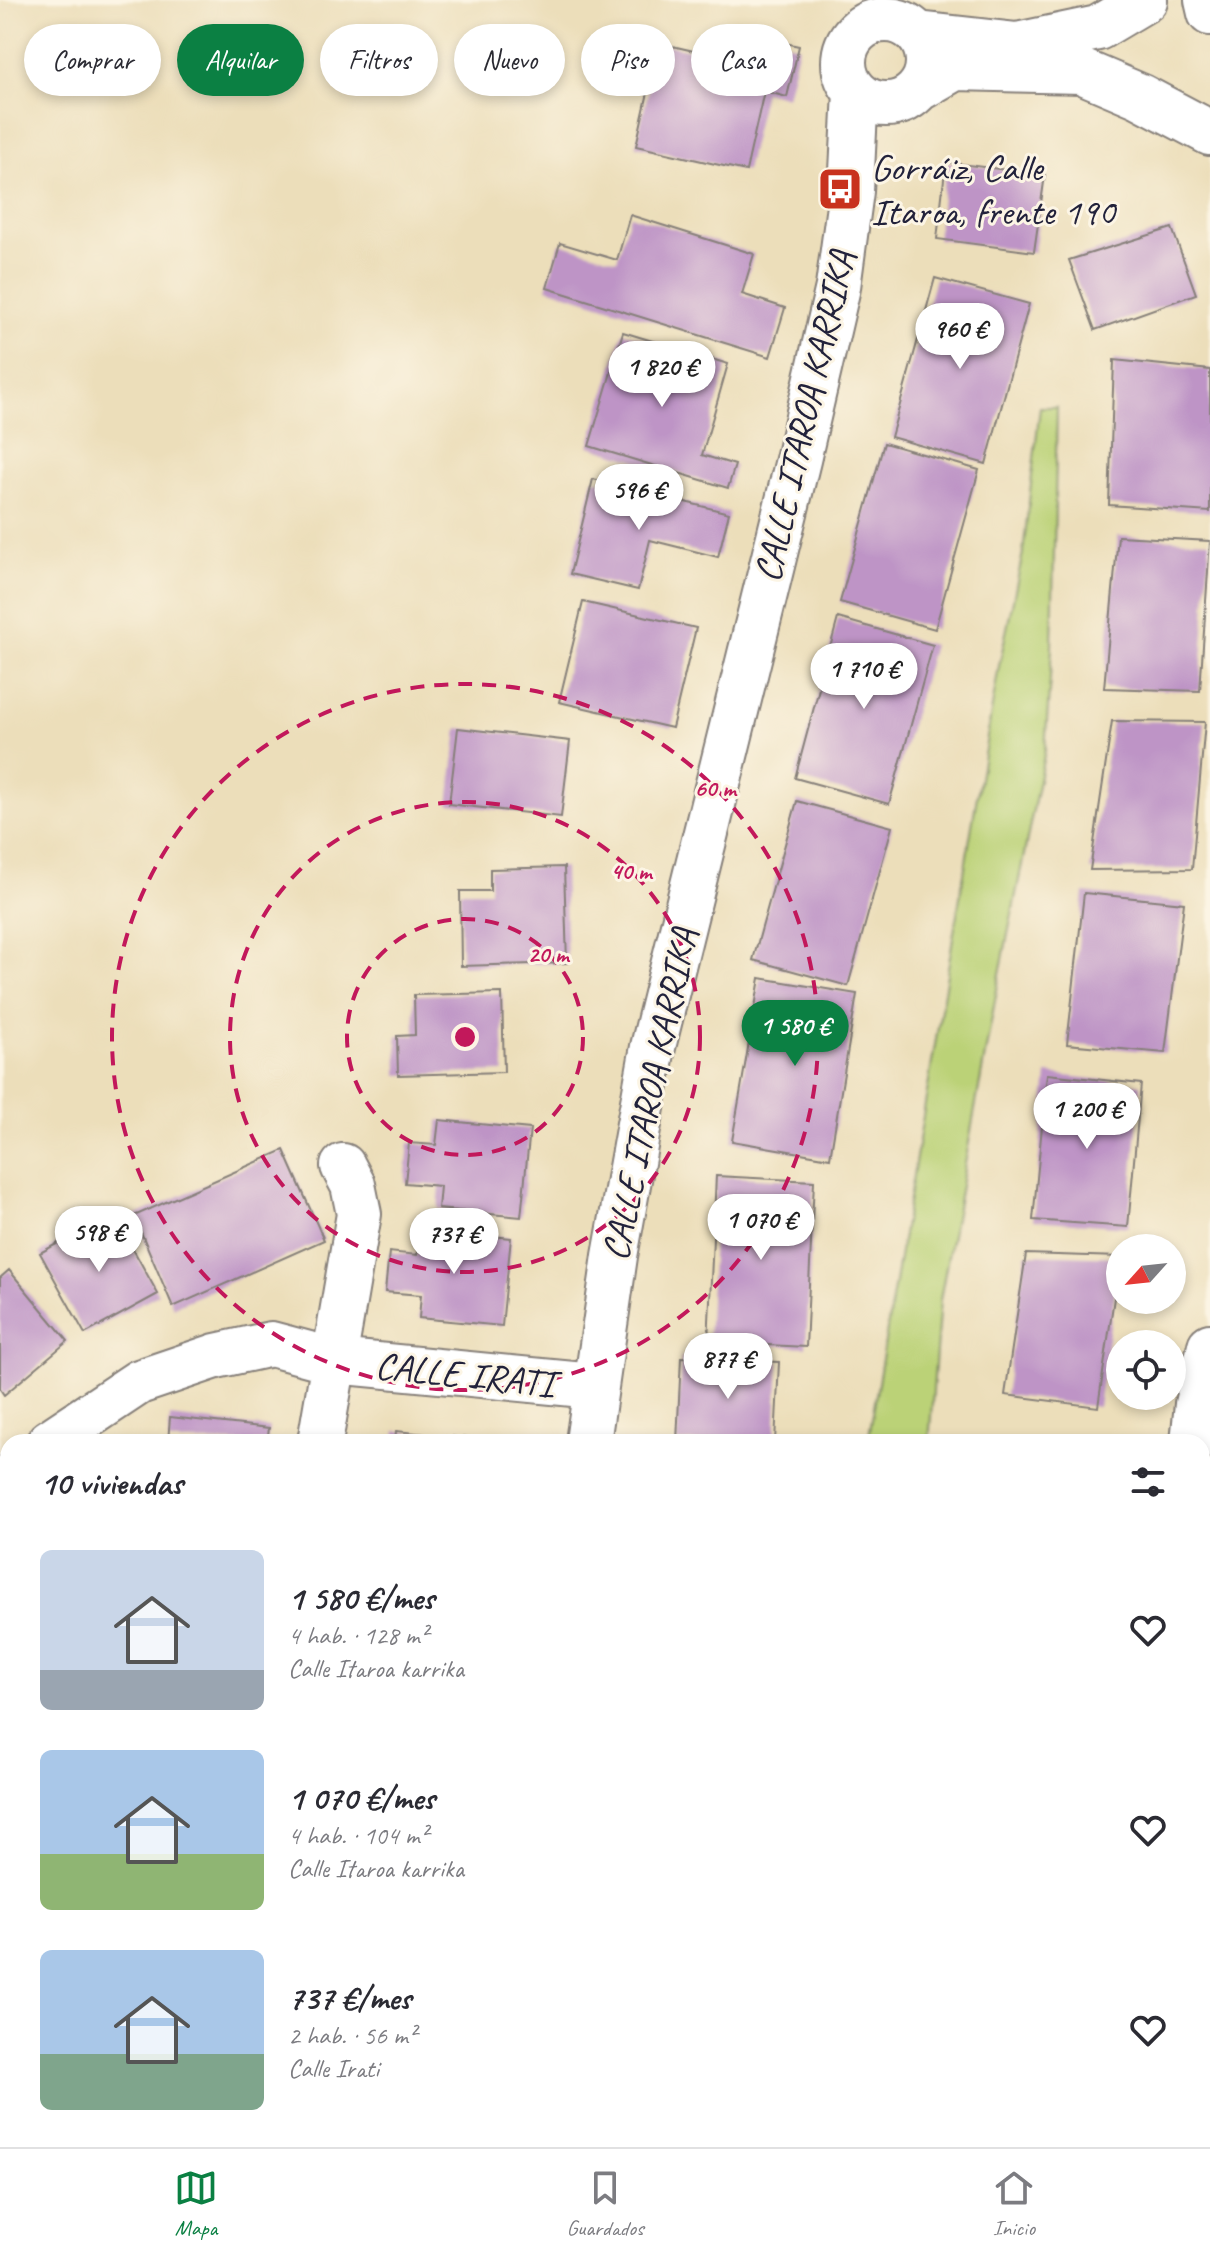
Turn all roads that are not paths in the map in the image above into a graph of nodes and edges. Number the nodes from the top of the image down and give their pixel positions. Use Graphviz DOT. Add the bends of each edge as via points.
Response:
graph roads {
  1 [pos="1145,0"];
  2 [pos="1207,0"];
  3 [pos="1210,13"];
  4 [pos="848,19"];
  5 [pos="906,20"];
  6 [pos="922,87"];
  7 [pos="856,92"];
  8 [pos="1210,133"];
  9 [pos="343,1166"];
  10 [pos="1210,1346"];
  11 [pos="335,1361"];
  12 [pos="594,1386"];
  13 [pos="61,1434"];
  14 [pos="321,1434"];
  15 [pos="589,1434"];
  16 [pos="1194,1434"];
  1 -- 5 [label="street" via="1098,28 1017,45"];
  2 -- 3 [label="street"];
  4 -- 5 [label="street"];
  4 -- 7 [label="street" via="844,66"];
  5 -- 6 [label="street" via="926,46 928,74"];
  6 -- 7 [label="street" via="902,103 890,105"];
  6 -- 8 [label="street" via="955,68 1081,71"];
  7 -- 12 [label="street, CALLE ITAROA KARRIKA" via="851,191 838,287 653,1047"];
  9 -- 11 [label="street, CALLE IRATI" via="359,1214"];
  10 -- 16 [label="street"];
  11 -- 12 [label="street, CALLE IRATI"];
  11 -- 13 [label="street, CALLE IRATI" via="271,1344 216,1356 139,1382"];
  11 -- 14 [label="street"];
  12 -- 15 [label="street, CALLE ITAROA KARRIKA"];
}
